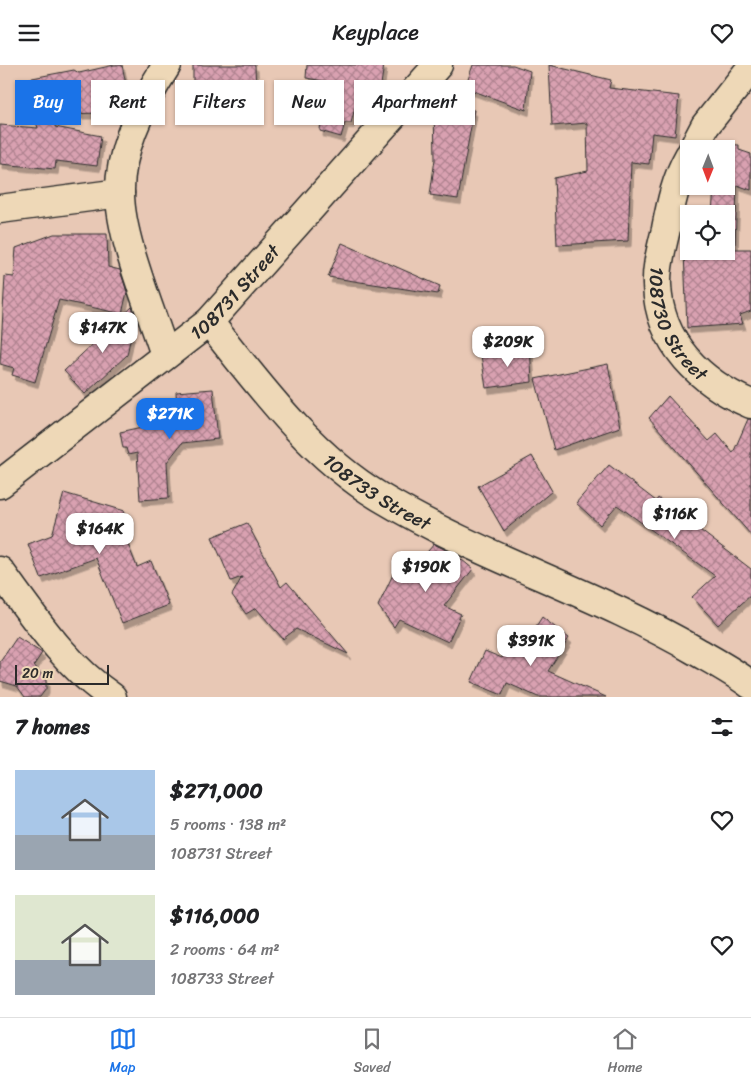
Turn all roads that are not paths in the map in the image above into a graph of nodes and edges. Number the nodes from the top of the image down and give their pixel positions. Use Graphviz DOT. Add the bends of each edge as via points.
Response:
graph roads {
  1 [pos="167,65"];
  2 [pos="438,65"];
  3 [pos="751,68"];
  4 [pos="698,140"];
  5 [pos="680,174"];
  6 [pos="120,193"];
  7 [pos="0,209"];
  8 [pos="209,322"];
  9 [pos="165,355"];
  10 [pos="751,404"];
  11 [pos="0,484"];
  12 [pos="0,571"];
  13 [pos="751,685"];
  14 [pos="112,697"];
  1 -- 6 [label="street" via="140,114 126,149"];
  2 -- 8 [label="street, 108731 Street"];
  3 -- 4 [label="street"];
  5 -- 10 [label="street, 108730 Street" via="658,262 659,308 668,333 688,363 718,388"];
  6 -- 7 [label="street"];
  6 -- 9 [label="street" via="133,256"];
  8 -- 9 [label="street, 108731 Street"];
  8 -- 13 [label="street, 108733 Street" via="258,385 324,455 379,497 483,550 656,628"];
  9 -- 11 [label="street, 108731 Street"];
  12 -- 14 [label="street" via="55,647"];
}
